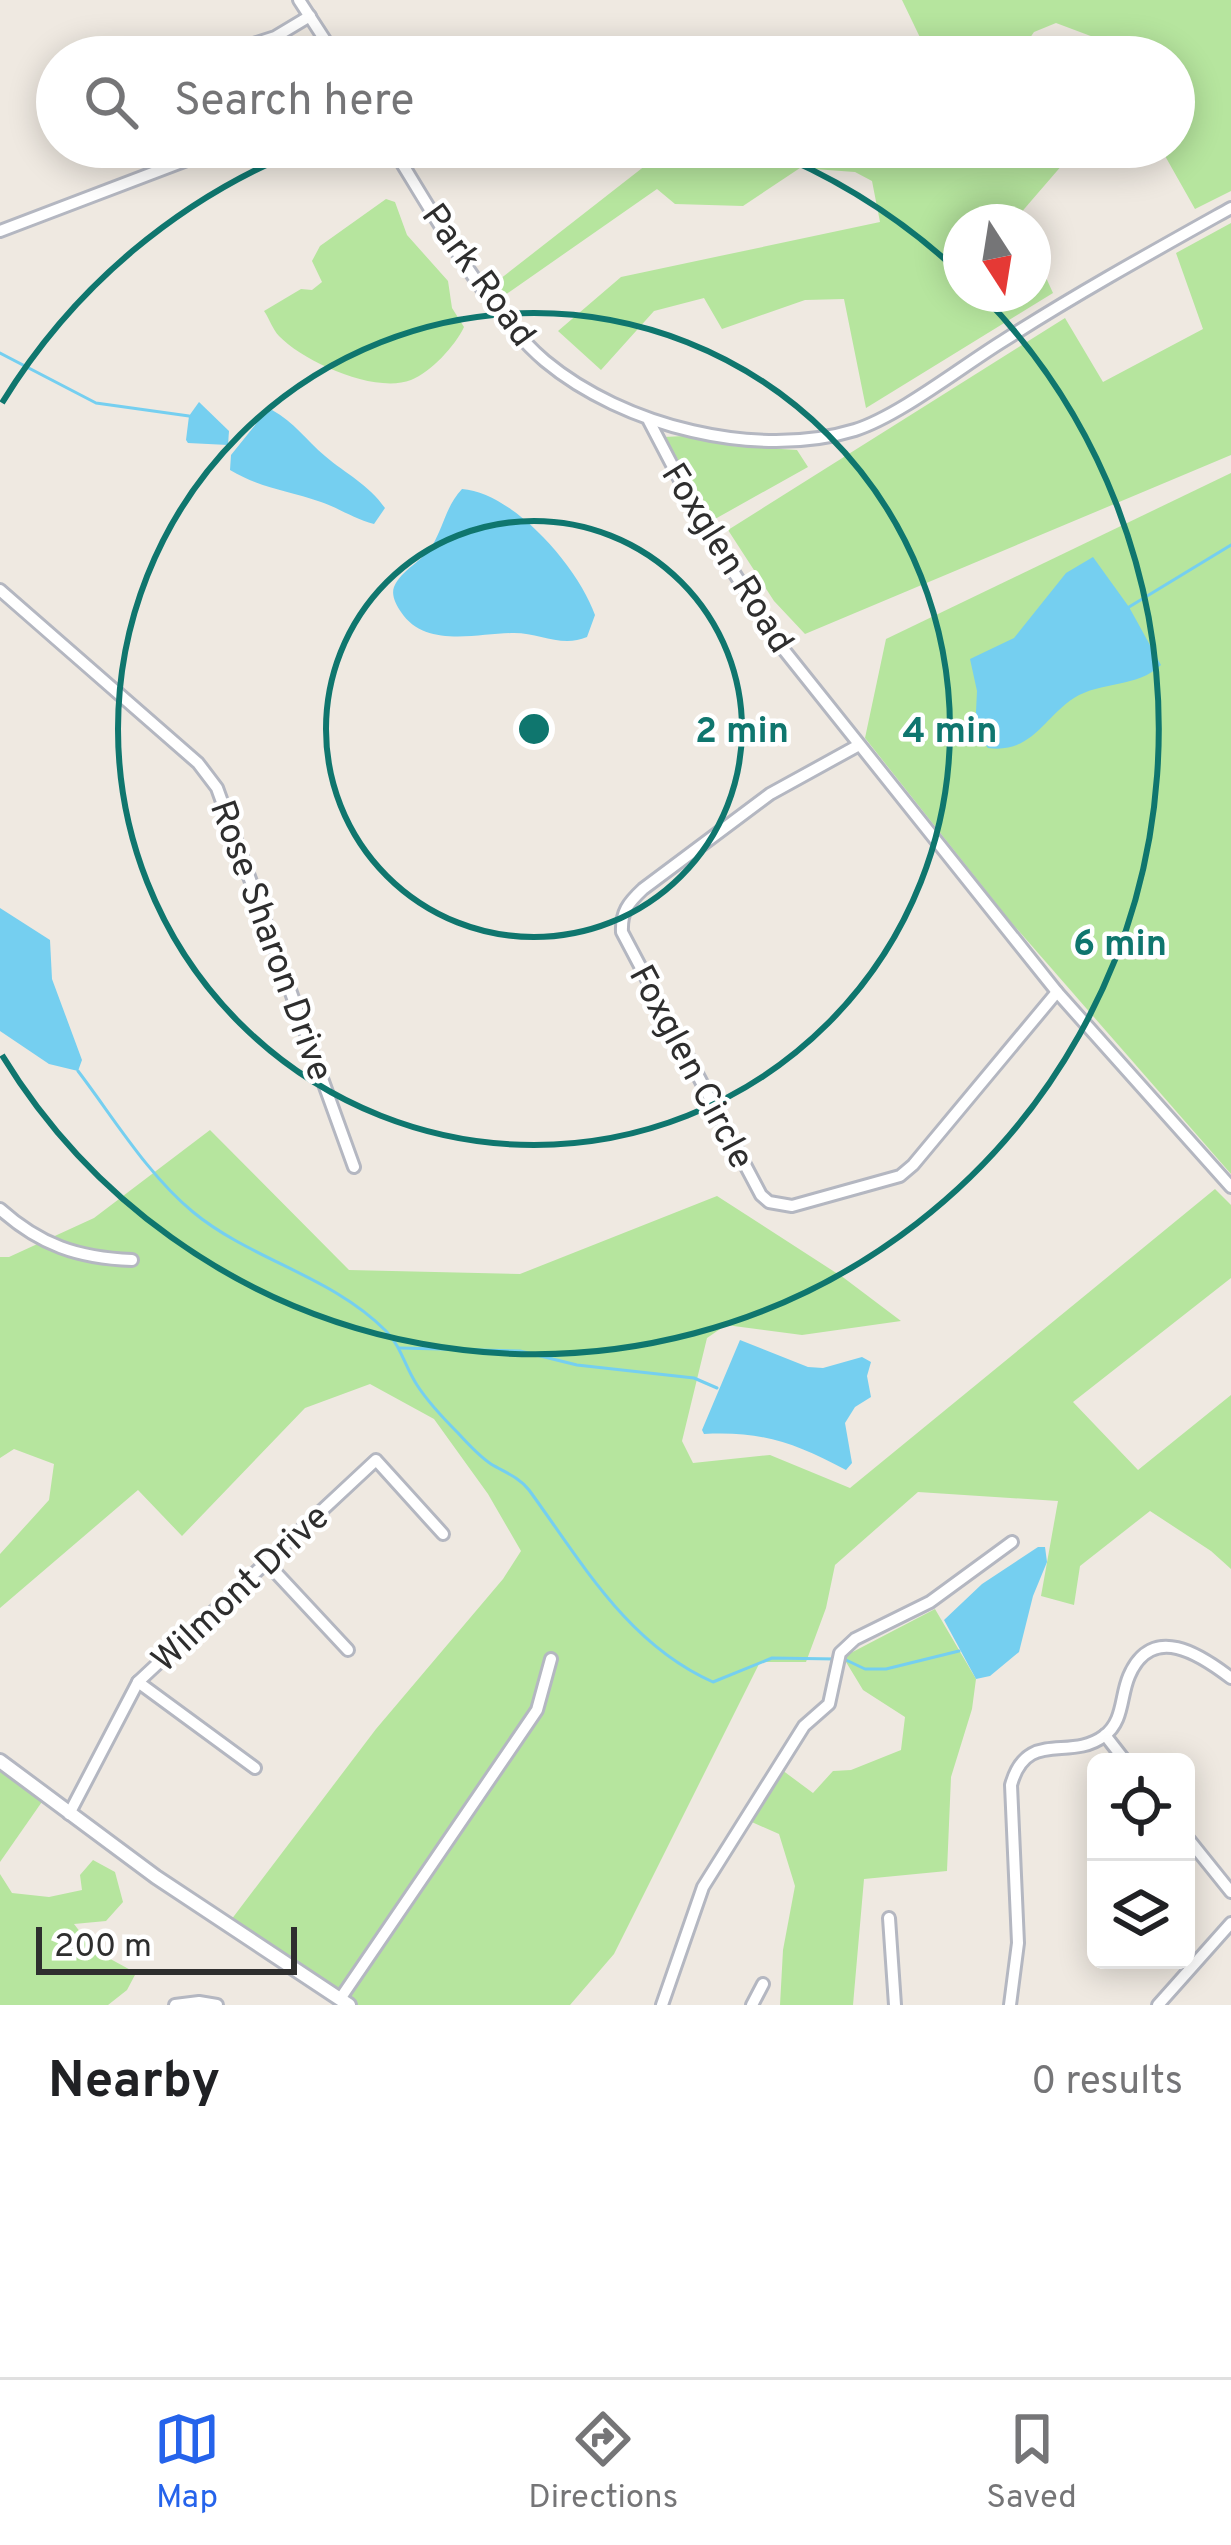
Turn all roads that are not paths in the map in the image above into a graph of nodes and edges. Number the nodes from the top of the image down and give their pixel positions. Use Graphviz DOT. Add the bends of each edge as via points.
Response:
graph roads {
  1 [pos="299,0"];
  2 [pos="310,16"];
  3 [pos="277,36"];
  4 [pos="323,36"];
  5 [pos="165,168"];
  6 [pos="407,168"];
  7 [pos="1231,208"];
  8 [pos="0,231"];
  9 [pos="649,421"];
  10 [pos="0,590"];
  11 [pos="859,745"];
  12 [pos="1057,992"];
  13 [pos="354,1167"];
  14 [pos="1231,1187"];
  15 [pos="0,1209"];
  16 [pos="132,1260"];
  17 [pos="443,1534"];
  18 [pos="1012,1542"];
  19 [pos="266,1562"];
  20 [pos="348,1649"];
  21 [pos="551,1659"];
  22 [pos="1231,1678"];
  23 [pos="138,1682"];
  24 [pos="1105,1735"];
  25 [pos="1119,1753"];
  26 [pos="0,1761"];
  27 [pos="255,1768"];
  28 [pos="69,1814"];
  29 [pos="1195,1847"];
  30 [pos="1231,1892"];
  31 [pos="889,1918"];
  32 [pos="1231,1923"];
  33 [pos="892,1956"];
  34 [pos="876,1958"];
  35 [pos="763,1984"];
  36 [pos="344,2002"];
  37 [pos="175,2005"];
  38 [pos="217,2005"];
  39 [pos="662,2005"];
  40 [pos="752,2005"];
  41 [pos="896,2005"];
  42 [pos="1010,2005"];
  43 [pos="1158,2005"];
  1 -- 2 [label="street"];
  2 -- 3 [label="street"];
  2 -- 4 [label="street"];
  5 -- 8 [label="street"];
  6 -- 9 [label="street, Park Road" via="530,346 598,397"];
  7 -- 9 [label="street, Park Road" via="1100,279 868,425 816,438 744,438"];
  9 -- 11 [label="street, Foxglen Road" via="759,614"];
  10 -- 13 [label="street, Rose Sharon Drive" via="217,788"];
  11 -- 12 [label="street, Foxglen Road"];
  11 -- 12 [label="street, Foxglen Circle" via="770,794 643,889 621,918 761,1195 792,1206 900,1175"];
  12 -- 14 [label="street, Foxglen Road"];
  15 -- 16 [label="street" via="51,1246"];
  17 -- 19 [label="street, Wilmont Drive" via="376,1460"];
  18 -- 39 [label="street" via="930,1602 855,1640 838,1659 829,1704 804,1726 703,1888"];
  19 -- 20 [label="street"];
  19 -- 23 [label="street, Wilmont Drive"];
  21 -- 36 [label="street" via="537,1710"];
  22 -- 24 [label="street" via="1188,1649 1155,1650 1136,1664"];
  23 -- 27 [label="street"];
  23 -- 28 [label="street, Wilmont Drive"];
  24 -- 25 [label="street"];
  24 -- 42 [label="street" via="1032,1752 1014,1776 1018,1943"];
  26 -- 28 [label="street"];
  28 -- 36 [label="street"];
  29 -- 30 [label="street"];
  31 -- 33 [label="street"];
  32 -- 43 [label="street"];
  33 -- 34 [label="street"];
  33 -- 41 [label="street"];
  35 -- 40 [label="street"];
  37 -- 38 [label="street"];
}
